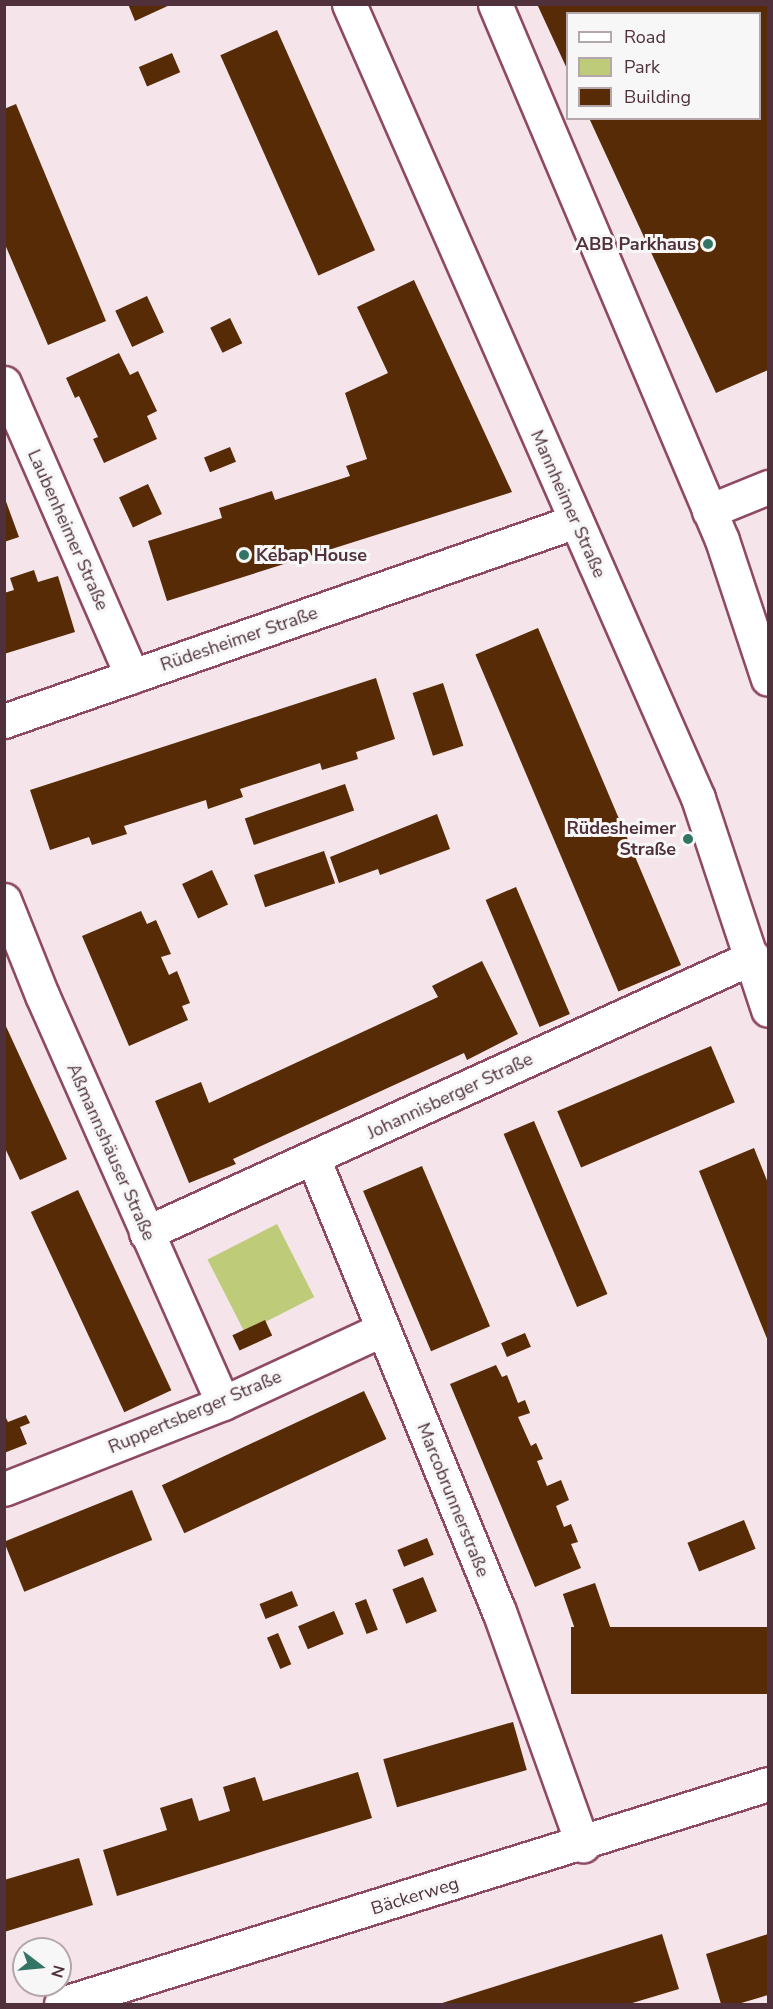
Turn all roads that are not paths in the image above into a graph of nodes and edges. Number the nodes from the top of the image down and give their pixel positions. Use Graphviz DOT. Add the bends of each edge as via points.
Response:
graph roads {
  1 [pos="349,4"];
  2 [pos="495,4"];
  3 [pos="4,384"];
  4 [pos="768,487"];
  5 [pos="709,510"];
  6 [pos="576,521"];
  7 [pos="132,676"];
  8 [pos="768,679"];
  9 [pos="4,720"];
  10 [pos="4,900"];
  11 [pos="753,957"];
  12 [pos="768,1010"];
  13 [pos="313,1158"];
  14 [pos="146,1233"];
  15 [pos="383,1329"];
  16 [pos="223,1403"];
  17 [pos="4,1489"];
  18 [pos="768,1785"];
  19 [pos="583,1845"];
  20 [pos="60,2004"];
  1 -- 6 [label="street, Mannheimer Straße"];
  2 -- 5 [label="street"];
  3 -- 7 [label="street, Laubenheimer Straße"];
  4 -- 5 [label="street"];
  5 -- 8 [label="street"];
  6 -- 7 [label="street, Rüdesheimer Straße"];
  6 -- 11 [label="street, Mannheimer Straße" via="698,798"];
  7 -- 9 [label="street, Rüdesheimer Straße"];
  10 -- 14 [label="street, Aßmannshäuser Straße"];
  11 -- 12 [label="street, Mannheimer Straße"];
  11 -- 13 [label="street, Johannisberger Straße"];
  13 -- 14 [label="street, Johannisberger Straße"];
  13 -- 15 [label="street, Marcobrunnerstraße"];
  14 -- 16 [label="street, Aßmannshäuser Straße"];
  15 -- 16 [label="street, Ruppertsberger Straße"];
  15 -- 19 [label="street, Marcobrunnerstraße" via="499,1611"];
  16 -- 17 [label="street, Ruppertsberger Straße"];
  18 -- 19 [label="street, Bäckerweg"];
  19 -- 20 [label="street, Bäckerweg"];
}
